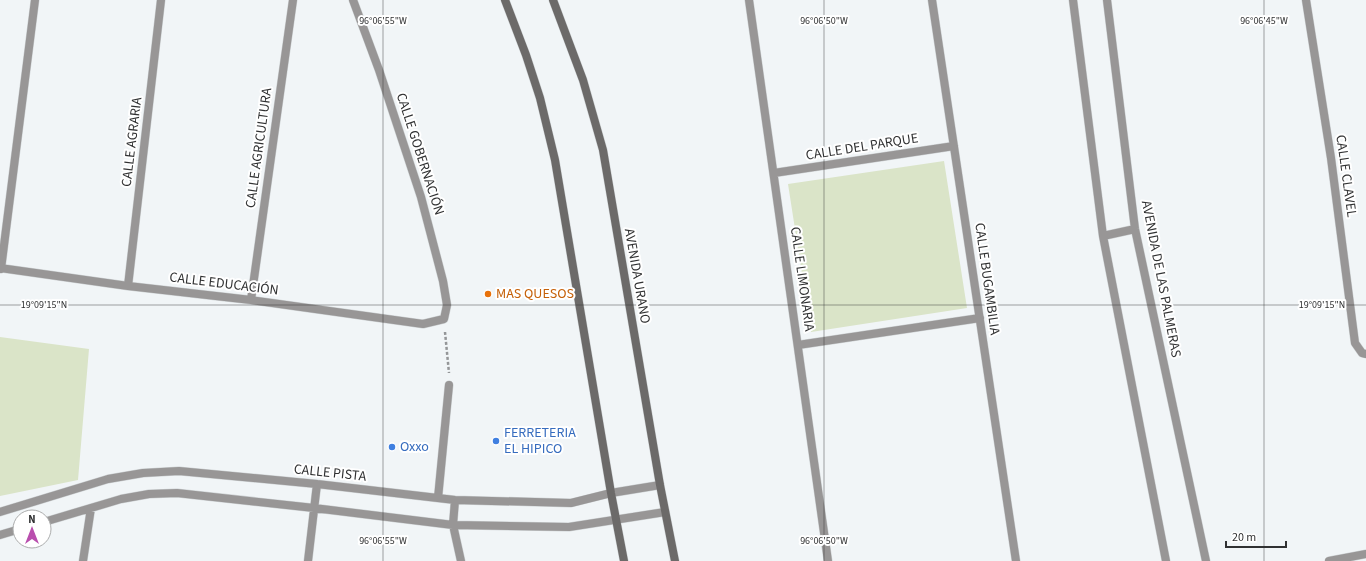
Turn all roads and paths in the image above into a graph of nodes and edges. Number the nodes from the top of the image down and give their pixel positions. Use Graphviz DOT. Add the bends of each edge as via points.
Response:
graph roads {
  1 [pos="35,0"];
  2 [pos="161,0"];
  3 [pos="293,0"];
  4 [pos="353,0"];
  5 [pos="504,0"];
  6 [pos="553,0"];
  7 [pos="749,0"];
  8 [pos="932,0"];
  9 [pos="1073,0"];
  10 [pos="1107,0"];
  11 [pos="1306,0"];
  12 [pos="954,146"];
  13 [pos="774,173"];
  14 [pos="1135,229"];
  15 [pos="1103,236"];
  16 [pos="0,268"];
  17 [pos="128,286"];
  18 [pos="251,300"];
  19 [pos="980,318"];
  20 [pos="444,319"];
  21 [pos="798,345"];
  22 [pos="1364,353"];
  23 [pos="450,385"];
  24 [pos="317,484"];
  25 [pos="660,485"];
  26 [pos="610,493"];
  27 [pos="438,498"];
  28 [pos="455,500"];
  29 [pos="91,508"];
  30 [pos="314,508"];
  31 [pos="0,512"];
  32 [pos="665,512"];
  33 [pos="52,520"];
  34 [pos="616,520"];
  35 [pos="453,525"];
  36 [pos="12,532"];
  37 [pos="0,536"];
  38 [pos="1366,554"];
  39 [pos="83,561"];
  40 [pos="308,561"];
  41 [pos="461,561"];
  42 [pos="624,561"];
  43 [pos="675,561"];
  44 [pos="828,561"];
  45 [pos="1016,561"];
  46 [pos="1166,561"];
  47 [pos="1206,561"];
  48 [pos="1329,561"];
  1 -- 16 [label="street"];
  2 -- 17 [label="street, CALLE AGRARIA"];
  3 -- 18 [label="street, CALLE AGRICULTURA"];
  4 -- 20 [label="street, CALLE GOBERNACIÓN" via="421,197 443,281 447,305"];
  5 -- 26 [label="main road" via="540,98 555,160"];
  6 -- 25 [label="main road, AVENIDA URANO" via="583,80 603,150"];
  7 -- 13 [label="street, CALLE LIMONARIA"];
  8 -- 12 [label="street, CALLE BUGAMBILIA"];
  9 -- 15 [label="street"];
  10 -- 14 [label="street, AVENIDA DE LAS PALMERAS"];
  11 -- 22 [label="street, CALLE CLAVEL" via="1355,343"];
  12 -- 13 [label="street, CALLE DEL PARQUE"];
  12 -- 19 [label="street, CALLE BUGAMBILIA"];
  13 -- 21 [label="street, CALLE LIMONARIA"];
  14 -- 15 [label="street"];
  14 -- 47 [label="street, AVENIDA DE LAS PALMERAS"];
  15 -- 46 [label="street"];
  16 -- 17 [label="street, CALLE EDUCACIÓN"];
  17 -- 18 [label="street, CALLE EDUCACIÓN"];
  18 -- 20 [label="street, CALLE EDUCACIÓN" via="423,324"];
  19 -- 21 [label="street"];
  19 -- 45 [label="street, CALLE BUGAMBILIA"];
  20 -- 23 [label="path"];
  21 -- 44 [label="street, CALLE LIMONARIA"];
  23 -- 27 [label="street"];
  24 -- 27 [label="street, CALLE PISTA"];
  24 -- 30 [label="street"];
  24 -- 31 [label="street, CALLE PISTA" via="179,471 143,473 108,479"];
  25 -- 26 [label="street, CALLE PISTA"];
  25 -- 32 [label="main road, AVENIDA URANO"];
  26 -- 28 [label="street, CALLE PISTA" via="571,503"];
  26 -- 34 [label="main road"];
  27 -- 28 [label="street, CALLE PISTA"];
  28 -- 35 [label="street"];
  29 -- 30 [label="street" via="149,494 176,493"];
  29 -- 33 [label="street"];
  29 -- 39 [label="street"];
  30 -- 35 [label="street"];
  30 -- 40 [label="street"];
  32 -- 34 [label="street"];
  32 -- 43 [label="main road, AVENIDA URANO"];
  34 -- 35 [label="street" via="569,527"];
  34 -- 42 [label="main road"];
  35 -- 41 [label="street"];
  36 -- 37 [label="street"];
  38 -- 48 [label="street"];
}
